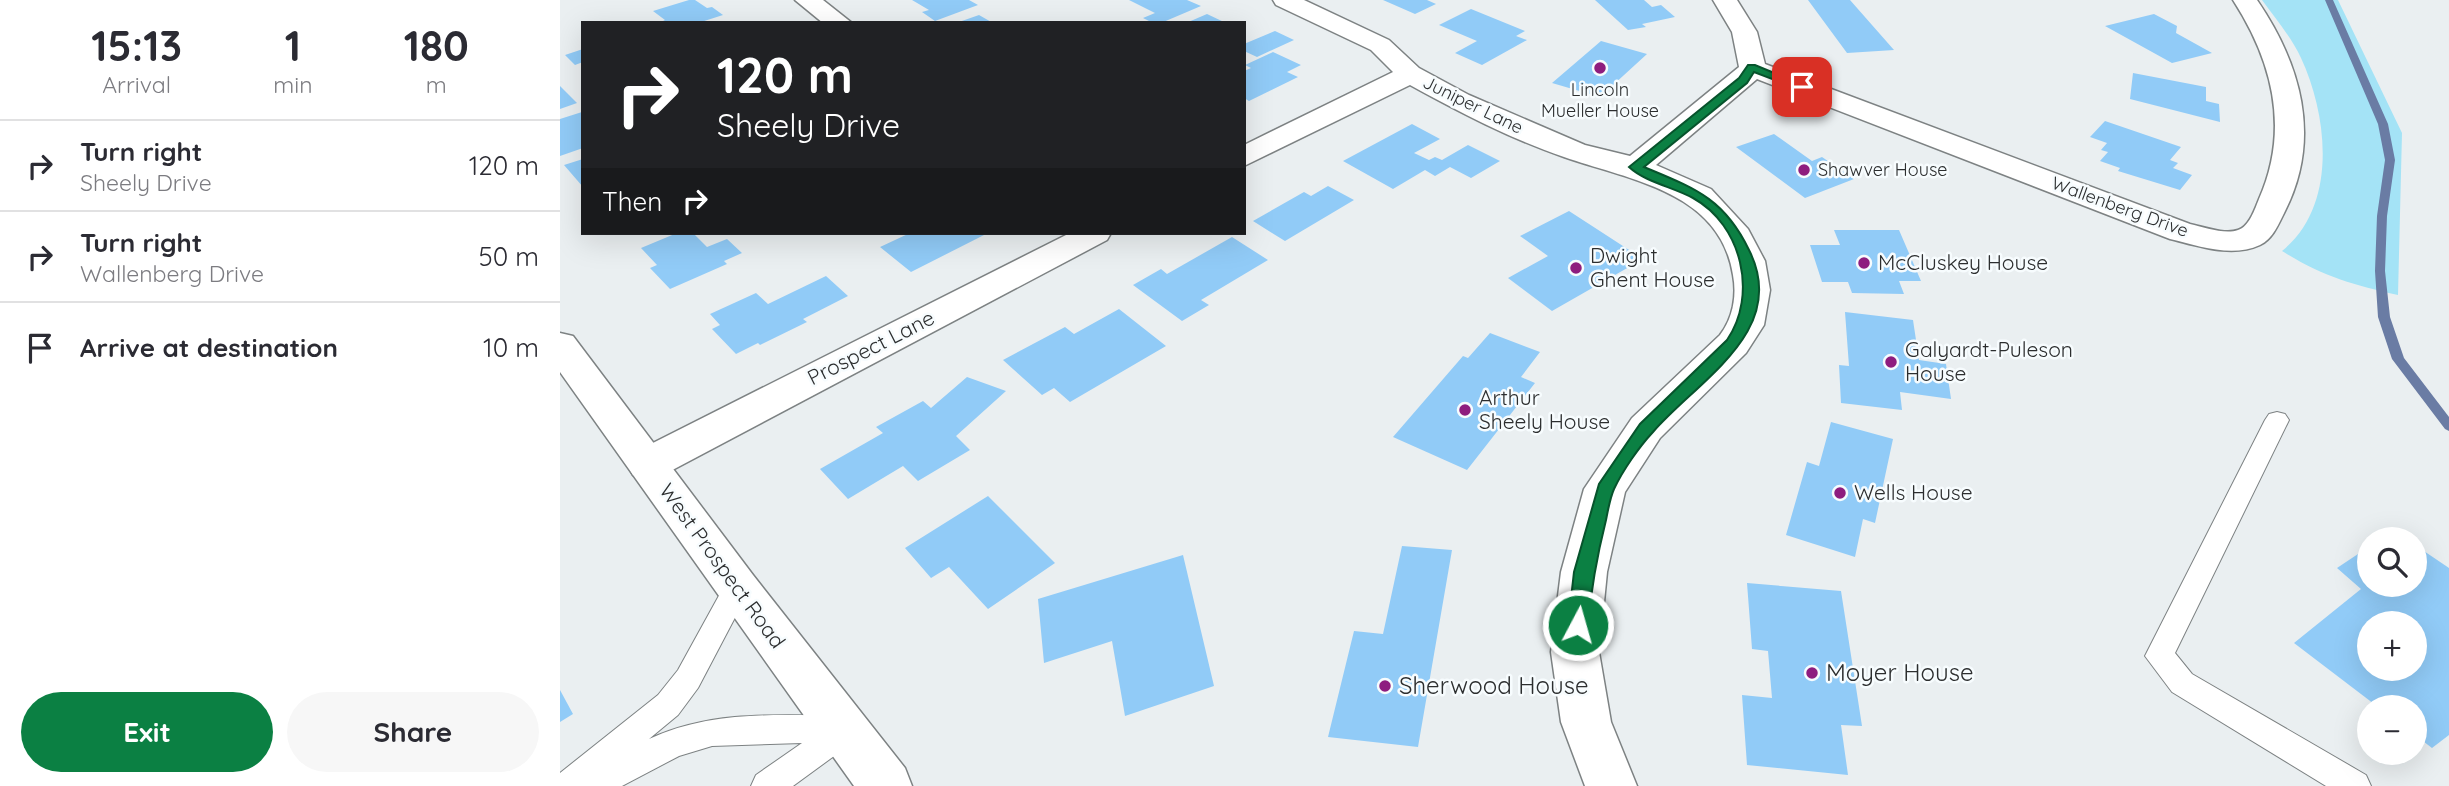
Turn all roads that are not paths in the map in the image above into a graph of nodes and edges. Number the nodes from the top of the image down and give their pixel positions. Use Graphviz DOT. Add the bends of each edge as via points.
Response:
graph roads {
  1 [pos="807,0"];
  2 [pos="1285,0"];
  3 [pos="1725,0"];
  4 [pos="2245,0"];
  5 [pos="838,21"];
  6 [pos="1752,68"];
  7 [pos="1410,74"];
  8 [pos="1246,156"];
  9 [pos="1635,167"];
  10 [pos="1091,235"];
  11 [pos="560,345"];
  12 [pos="2277,420"];
  13 [pos="648,464"];
  14 [pos="737,589"];
  15 [pos="845,730"];
  16 [pos="568,786"];
  17 [pos="593,786"];
  18 [pos="766,786"];
  19 [pos="886,786"];
  20 [pos="1611,786"];
  21 [pos="2355,786"];
  1 -- 5 [label="street"];
  2 -- 7 [label="street, Juniper Lane" via="1380,45"];
  3 -- 6 [label="street" via="1749,40"];
  4 -- 6 [label="street, Wallenberg Drive" via="2274,49 2287,84 2291,121 2279,192 2259,230 2245,239 2182,232"];
  6 -- 9 [label="street"];
  7 -- 8 [label="street"];
  7 -- 9 [label="street, Juniper Lane" via="1516,127 1576,151"];
  9 -- 20 [label="street, Juniper Lane" via="1700,196 1718,213 1748,261 1753,290 1746,325 1733,344 1646,428 1605,489 1584,572 1575,652 1586,722"];
  10 -- 13 [label="street, Prospect Lane"];
  11 -- 13 [label="street, West Prospect Road"];
  12 -- 21 [label="lane" via="2159,656 2182,683"];
  13 -- 14 [label="street, West Prospect Road"];
  14 -- 15 [label="street, West Prospect Road"];
  14 -- 16 [label="lane" via="668,705"];
  15 -- 17 [label="lane" via="732,729 692,736"];
  15 -- 18 [label="lane"];
  15 -- 19 [label="street, West Prospect Road"];
}
